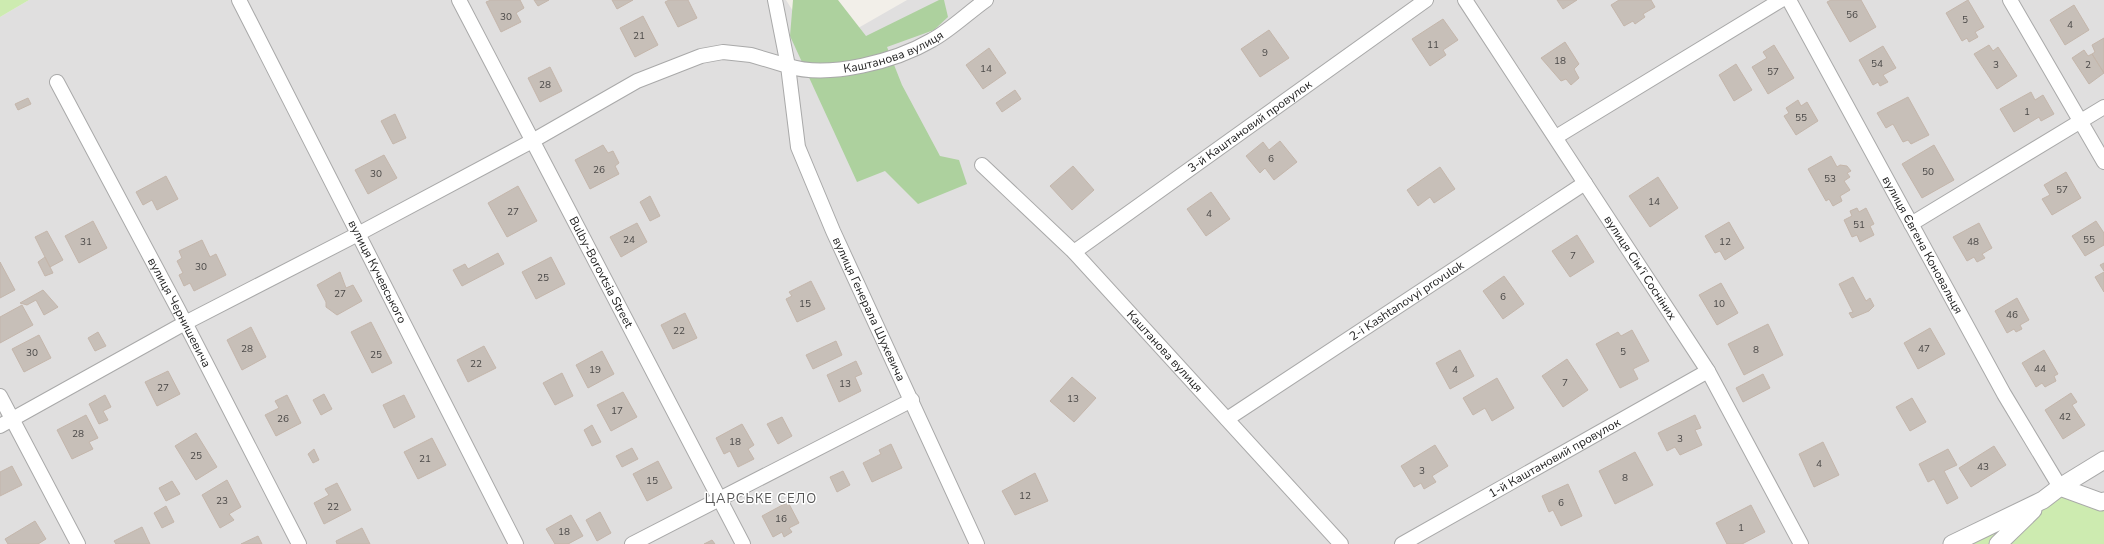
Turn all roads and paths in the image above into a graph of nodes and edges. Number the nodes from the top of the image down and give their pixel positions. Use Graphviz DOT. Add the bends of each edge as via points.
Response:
graph roads {
  1 [pos="239,0"];
  2 [pos="459,0"];
  3 [pos="775,0"];
  4 [pos="986,0"];
  5 [pos="1426,0"];
  6 [pos="1465,0"];
  7 [pos="1781,0"];
  8 [pos="1789,0"];
  9 [pos="2010,0"];
  10 [pos="788,66"];
  11 [pos="57,82"];
  12 [pos="2104,107"];
  13 [pos="2081,120"];
  14 [pos="1556,137"];
  15 [pos="534,140"];
  16 [pos="2104,162"];
  17 [pos="982,165"];
  18 [pos="1585,182"];
  19 [pos="1911,224"];
  20 [pos="358,234"];
  21 [pos="1074,252"];
  22 [pos="185,323"];
  23 [pos="1708,371"];
  24 [pos="0,396"];
  25 [pos="912,400"];
  26 [pos="12,419"];
  27 [pos="1227,419"];
  28 [pos="0,426"];
  29 [pos="2104,460"];
  30 [pos="2060,487"];
  31 [pos="719,499"];
  32 [pos="2043,500"];
  33 [pos="2103,503"];
  34 [pos="78,544"];
  35 [pos="299,544"];
  36 [pos="516,544"];
  37 [pos="632,544"];
  38 [pos="743,544"];
  39 [pos="977,544"];
  40 [pos="1341,544"];
  41 [pos="1402,544"];
  42 [pos="1801,544"];
  43 [pos="1952,544"];
  44 [pos="1998,544"];
  1 -- 20 [label="street, вулиця Кучевського"];
  2 -- 15 [label="street, Bulby-Borovtsia Street"];
  3 -- 10 [label="street, вулиця Генерала Шухевича"];
  4 -- 10 [label="street, Каштанова вулиця" via="933,40 893,56 828,71 804,71"];
  5 -- 21 [label="street, 3-й Каштановий провулок"];
  6 -- 14 [label="street, вулиця Сім’ї Сосніних"];
  7 -- 14 [label="street"];
  8 -- 19 [label="street, вулиця Євгена Коновальця"];
  9 -- 13 [label="street"];
  10 -- 15 [label="street" via="751,55 723,52 701,56 637,81"];
  10 -- 25 [label="street, вулиця Генерала Шухевича" via="798,147 836,238"];
  11 -- 22 [label="street, вулиця Чернишевича"];
  12 -- 13 [label="street"];
  13 -- 16 [label="street"];
  13 -- 19 [label="street"];
  14 -- 18 [label="street, вулиця Сім’ї Сосніних"];
  15 -- 20 [label="street"];
  15 -- 31 [label="street, Bulby-Borovtsia Street"];
  17 -- 21 [label="street, Каштанова вулиця"];
  18 -- 23 [label="street, вулиця Сім’ї Сосніних"];
  18 -- 27 [label="street, 2-i Kashtanovyi provulok"];
  19 -- 30 [label="street, вулиця Євгена Коновальця" via="2004,394"];
  20 -- 22 [label="street"];
  20 -- 36 [label="street, вулиця Кучевського"];
  21 -- 27 [label="street, Каштанова вулиця"];
  22 -- 26 [label="street"];
  22 -- 35 [label="street, вулиця Чернишевича"];
  23 -- 41 [label="street, 1-й Каштановий провулок"];
  23 -- 42 [label="street, вулиця Сім’ї Сосніних"];
  24 -- 26 [label="street"];
  25 -- 31 [label="street"];
  25 -- 39 [label="street, вулиця Генерала Шухевича"];
  26 -- 28 [label="street"];
  26 -- 34 [label="street"];
  27 -- 40 [label="street, Каштанова вулиця"];
  29 -- 30 [label="street"];
  30 -- 32 [label="street"];
  30 -- 33 [label="street"];
  31 -- 37 [label="street"];
  31 -- 38 [label="street, Bulby-Borovtsia Street"];
  32 -- 43 [label="street"];
  32 -- 44 [label="street"];
}
